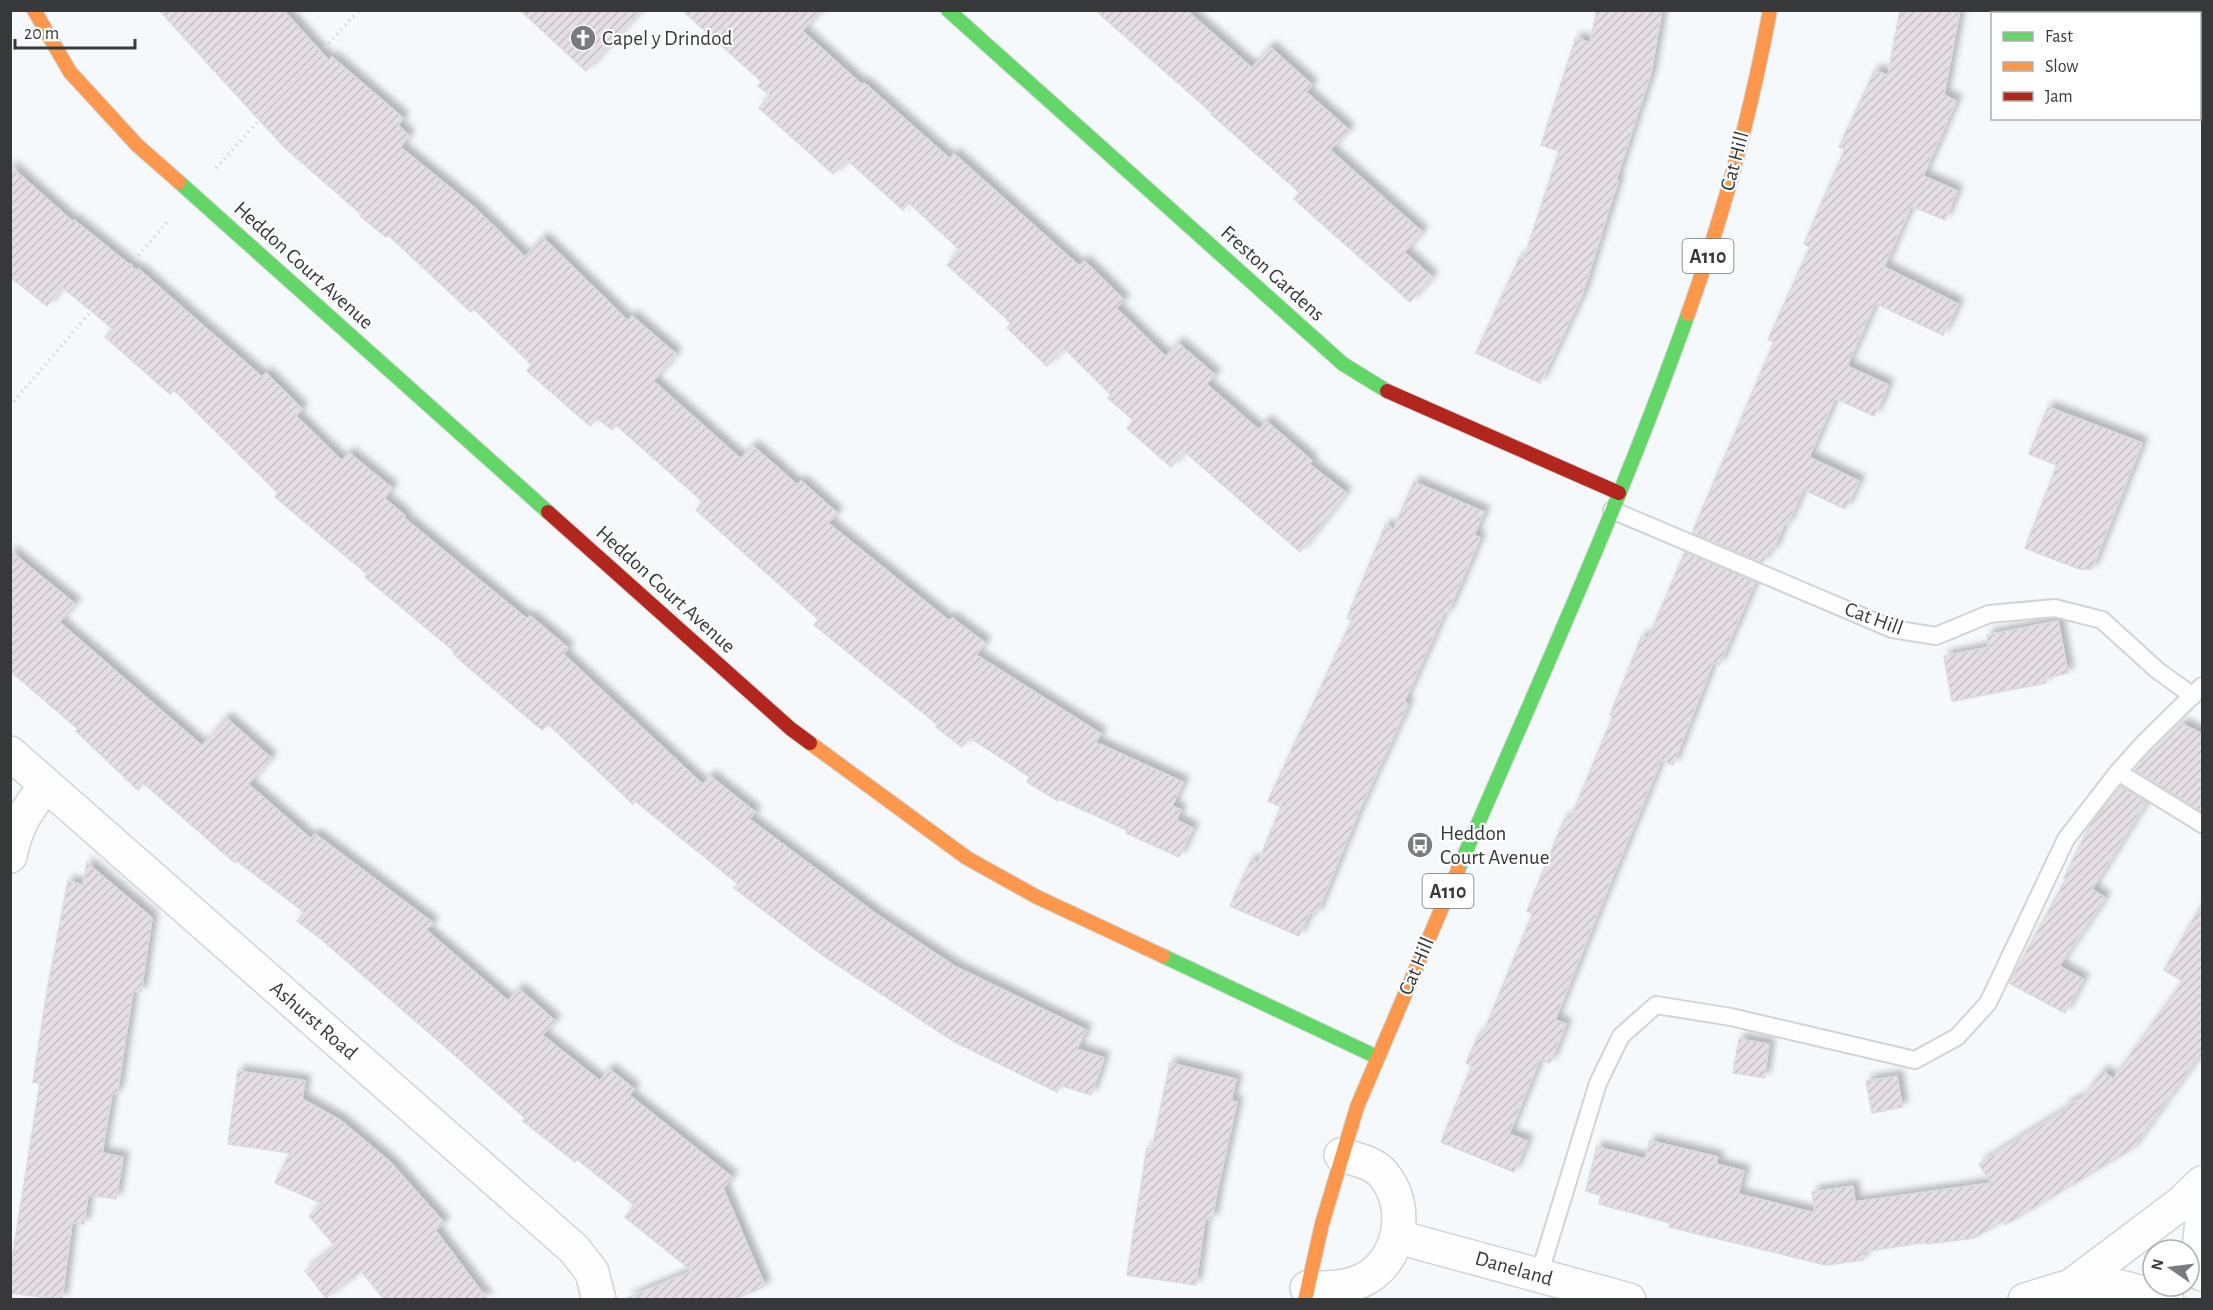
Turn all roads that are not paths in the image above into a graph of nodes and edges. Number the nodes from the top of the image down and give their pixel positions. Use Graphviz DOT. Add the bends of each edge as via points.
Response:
graph roads {
  1 [pos="34,10"];
  2 [pos="1770,10"];
  3 [pos="964,15"];
  4 [pos="1619,493"];
  5 [pos="1612,510"];
  6 [pos="2198,691"];
  7 [pos="10,753"];
  8 [pos="2118,772"];
  9 [pos="46,785"];
  10 [pos="2202,824"];
  11 [pos="10,856"];
  12 [pos="1377,1057"];
  13 [pos="1341,1155"];
  14 [pos="2202,1183"];
  15 [pos="2202,1220"];
  16 [pos="1398,1237"];
  17 [pos="2202,1274"];
  18 [pos="1548,1285"];
  19 [pos="2071,1286"];
  20 [pos="1306,1294"];
  21 [pos="599,1299"];
  22 [pos="1629,1299"];
  23 [pos="2025,1299"];
  24 [pos="2168,1299"];
  1 -- 12 [label="street, Heddon Court Avenue" via="70,72 137,145 790,729 977,864 1036,897"];
  2 -- 4 [label="street, Cat Hill / A110" via="1761,59 1711,249"];
  3 -- 4 [label="street, Freston Gardens" via="1343,364 1391,394"];
  4 -- 5 [label="street, Cat Hill / A110"];
  5 -- 6 [label="lane, Cat Hill" via="1892,629 1936,636 1989,614 2055,608 2102,621 2157,670"];
  5 -- 12 [label="street, Cat Hill / A110"];
  6 -- 8 [label="lane"];
  7 -- 9 [label="street, Ashurst Road"];
  8 -- 10 [label="lane"];
  8 -- 18 [label="lane" via="2066,839 1988,1003 1957,1037 1915,1060 1731,1017 1656,1005 1621,1036 1598,1083"];
  9 -- 11 [label="street" via="28,807 15,833"];
  9 -- 21 [label="street, Ashurst Road" via="574,1249 592,1272"];
  12 -- 13 [label="street, Cat Hill / A110"];
  13 -- 16 [label="street" via="1368,1163 1383,1173 1399,1214"];
  13 -- 20 [label="street, Cat Hill / A110"];
  14 -- 19 [label="street"];
  15 -- 17 [label="street"];
  16 -- 18 [label="street, Daneland"];
  16 -- 20 [label="street" via="1383,1266 1364,1280"];
  18 -- 22 [label="street, Daneland"];
  19 -- 23 [label="street"];
  19 -- 24 [label="street" via="2121,1287"];
}
